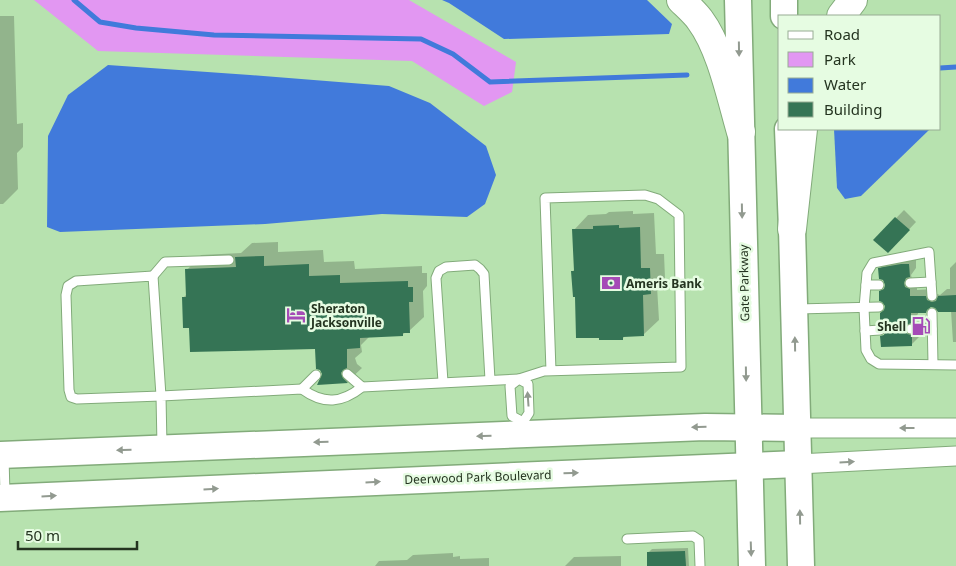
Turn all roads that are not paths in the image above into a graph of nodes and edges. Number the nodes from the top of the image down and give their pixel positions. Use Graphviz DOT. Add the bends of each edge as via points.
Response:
graph roads {
  1 [pos="681,0"];
  2 [pos="738,0"];
  3 [pos="784,0"];
  4 [pos="852,0"];
  5 [pos="784,15"];
  6 [pos="841,15"];
  7 [pos="788,130"];
  8 [pos="802,130"];
  9 [pos="741,132"];
  10 [pos="792,229"];
  11 [pos="229,260"];
  12 [pos="153,276"];
  13 [pos="931,282"];
  14 [pos="910,284"];
  15 [pos="866,285"];
  16 [pos="879,285"];
  17 [pos="932,296"];
  18 [pos="879,307"];
  19 [pos="864,308"];
  20 [pos="794,309"];
  21 [pos="932,312"];
  22 [pos="911,329"];
  23 [pos="932,329"];
  24 [pos="865,330"];
  25 [pos="880,330"];
  26 [pos="933,364"];
  27 [pos="956,365"];
  28 [pos="551,371"];
  29 [pos="348,374"];
  30 [pos="316,375"];
  31 [pos="519,379"];
  32 [pos="490,380"];
  33 [pos="443,382"];
  34 [pos="362,387"];
  35 [pos="302,389"];
  36 [pos="161,396"];
  37 [pos="747,427"];
  38 [pos="523,428"];
  39 [pos="797,428"];
  40 [pos="956,428"];
  41 [pos="162,448"];
  42 [pos="2,455"];
  43 [pos="956,456"];
  44 [pos="798,464"];
  45 [pos="748,466"];
  46 [pos="471,477"];
  47 [pos="3,498"];
  48 [pos="627,539"];
  49 [pos="700,566"];
  50 [pos="752,566"];
  51 [pos="801,566"];
  1 -- 9 [label="highway" via="700,20 710,37"];
  2 -- 9 [label="main road, Gate Parkway, one-way"];
  3 -- 5 [label="main road"];
  4 -- 6 [label="highway"];
  7 -- 10 [label="main road"];
  8 -- 10 [label="highway"];
  9 -- 37 [label="main road, Gate Parkway, one-way"];
  10 -- 20 [label="main road"];
  11 -- 12 [label="lane" via="165,262"];
  12 -- 36 [label="lane"];
  12 -- 36 [label="lane" via="76,281 68,286 69,390 71,397 77,399"];
  13 -- 14 [label="lane"];
  13 -- 15 [label="lane" via="929,252 873,262 866,273"];
  13 -- 17 [label="lane"];
  15 -- 16 [label="lane"];
  15 -- 19 [label="lane"];
  18 -- 19 [label="lane"];
  19 -- 20 [label="lane"];
  19 -- 24 [label="lane"];
  39 -- 20 [label="main road, one-way"];
  21 -- 23 [label="lane"];
  22 -- 23 [label="lane"];
  23 -- 26 [label="lane"];
  24 -- 25 [label="lane"];
  24 -- 26 [label="lane" via="866,350 879,364"];
  26 -- 27 [label="lane"];
  28 -- 28 [label="lane" via="681,367 679,215 658,198 645,195 546,198"];
  28 -- 31 [label="lane"];
  29 -- 34 [label="lane"];
  30 -- 35 [label="lane"];
  31 -- 32 [label="lane"];
  38 -- 31 [label="lane, one-way" via="529,413 528,384"];
  31 -- 38 [label="lane" via="510,386 511,409 512,416"];
  32 -- 33 [label="lane"];
  32 -- 33 [label="lane" via="484,274 474,266 446,266 436,278"];
  33 -- 34 [label="lane"];
  34 -- 35 [label="lane" via="350,396 332,401 313,398"];
  35 -- 36 [label="lane"];
  36 -- 41 [label="lane"];
  37 -- 38 [label="main road, one-way"];
  37 -- 39 [label="main road"];
  37 -- 45 [label="main road, Gate Parkway"];
  38 -- 41 [label="main road, one-way"];
  38 -- 46 [label="main road" via="517,448 508,458"];
  40 -- 39 [label="street, one-way"];
  39 -- 44 [label="main road"];
  41 -- 42 [label="main road, one-way"];
  42 -- 47 [label="lane"];
  44 -- 43 [label="street, Deerwood Park Boulevard, one-way"];
  44 -- 45 [label="main road, Deerwood Park Boulevard"];
  51 -- 44 [label="main road, one-way"];
  46 -- 45 [label="main road, Deerwood Park Boulevard, one-way"];
  45 -- 50 [label="main road, Gate Parkway, one-way"];
  47 -- 46 [label="main road, Deerwood Park Boulevard, one-way"];
  48 -- 49 [label="lane" via="693,536 699,540"];
}
